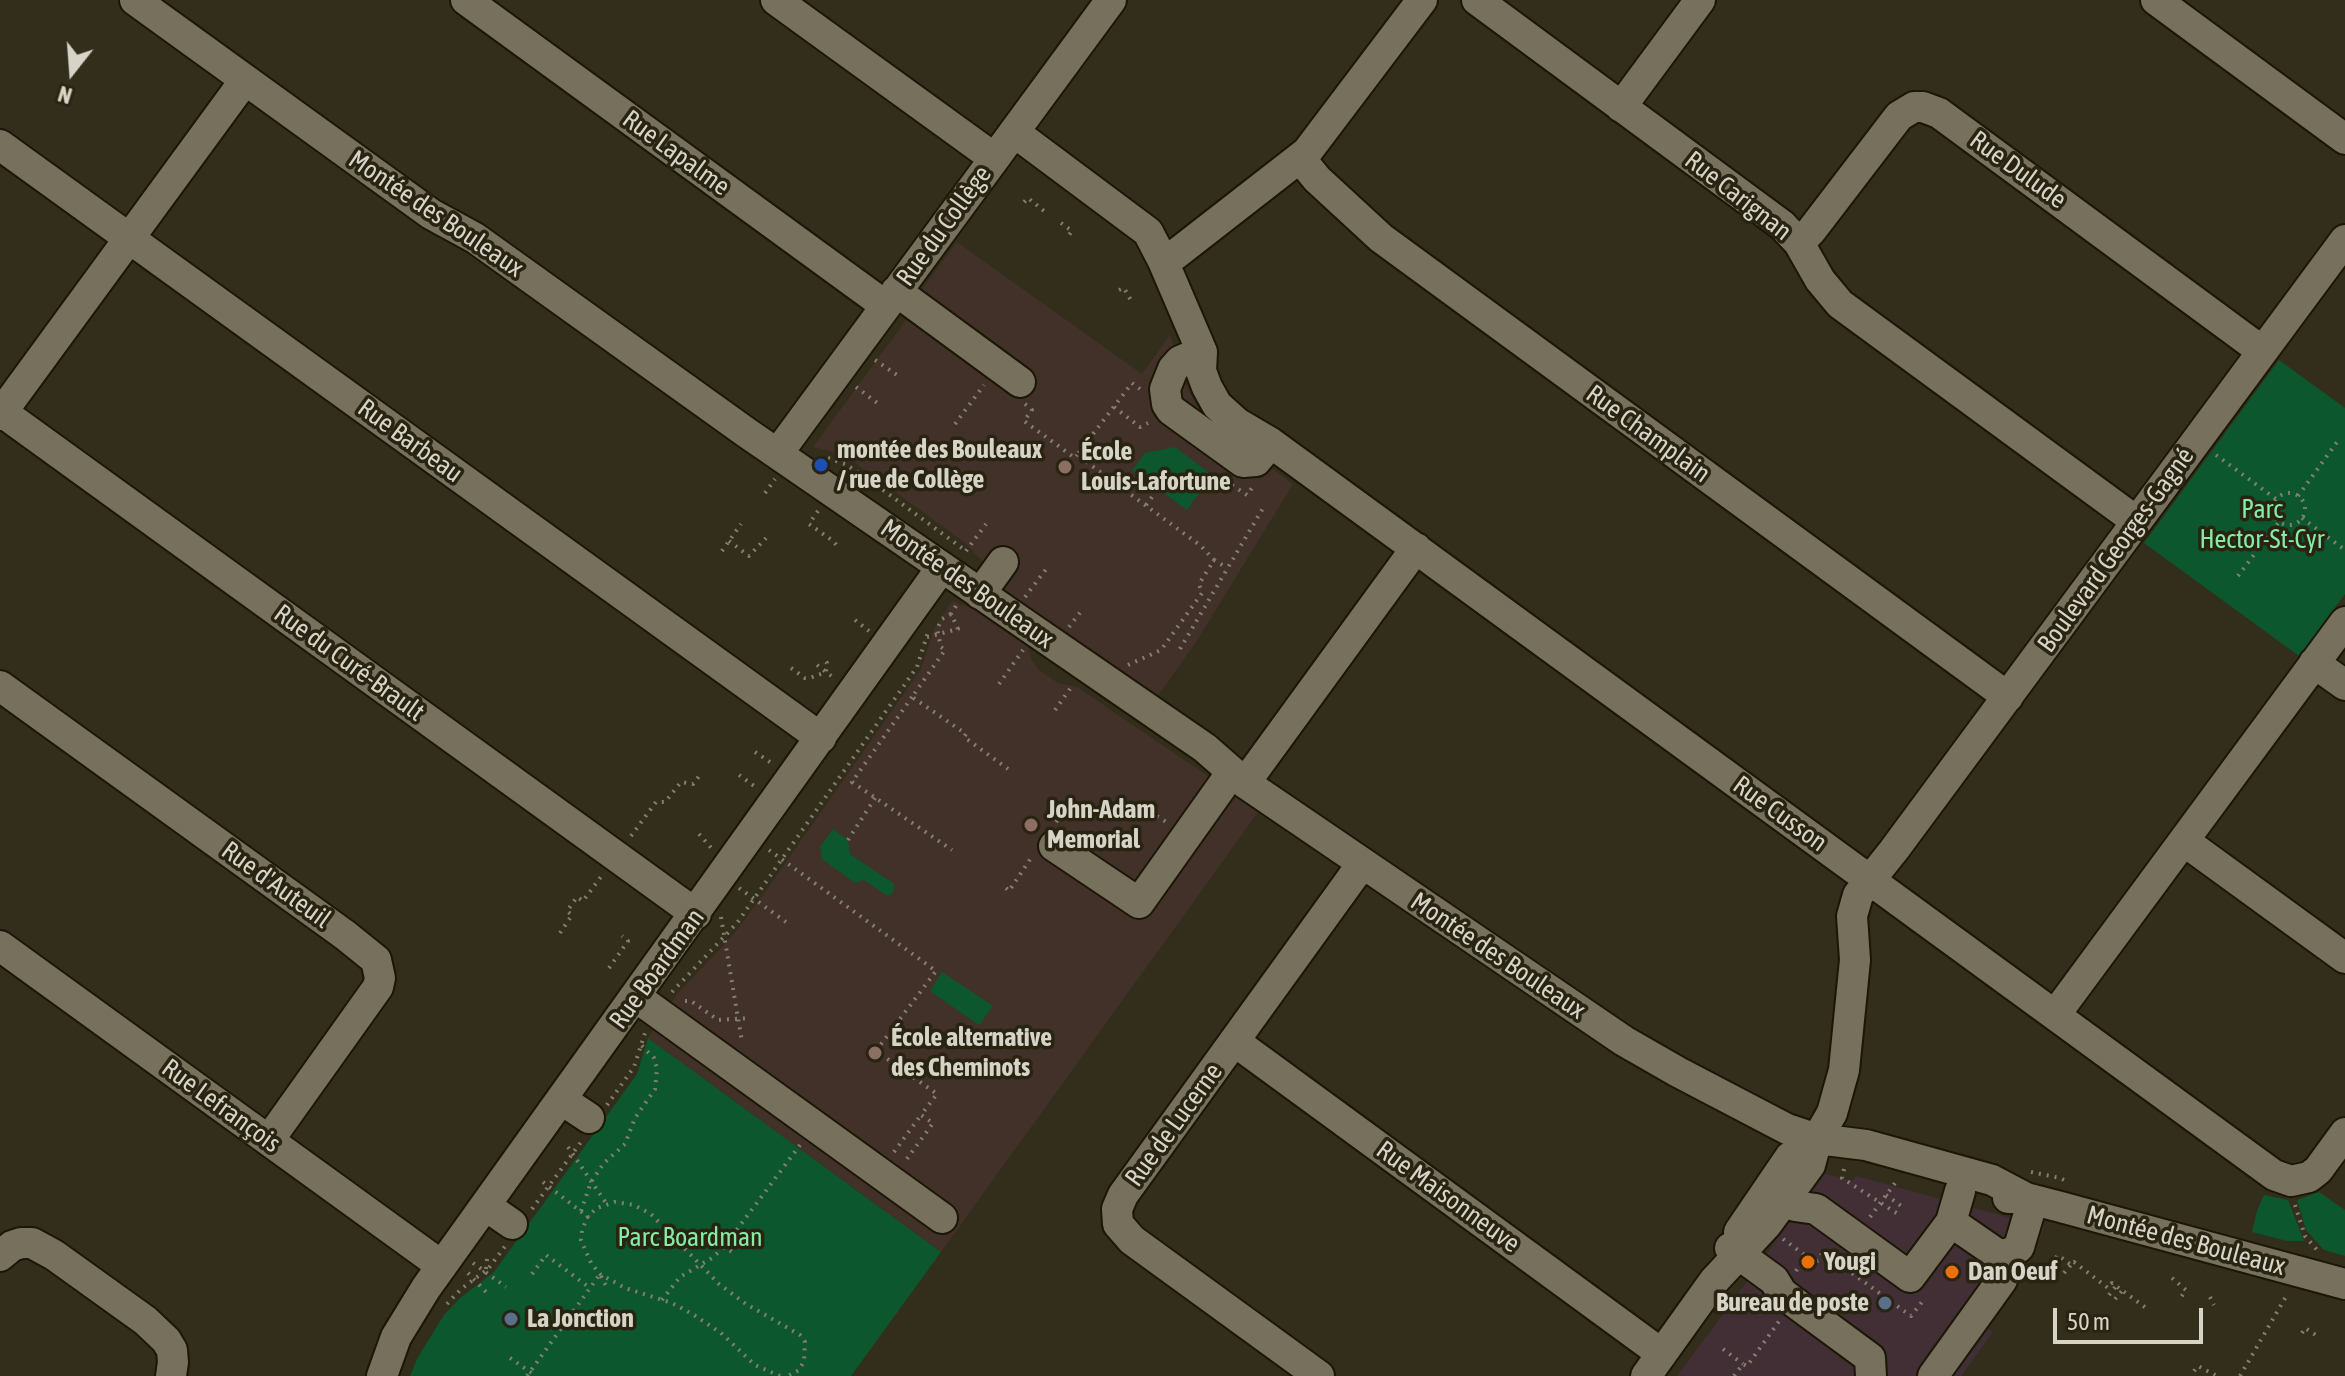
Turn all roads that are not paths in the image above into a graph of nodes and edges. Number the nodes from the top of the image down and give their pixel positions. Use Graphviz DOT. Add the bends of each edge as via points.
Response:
graph roads {
  1 [pos="135,0"];
  2 [pos="466,0"];
  3 [pos="776,0"];
  4 [pos="1111,0"];
  5 [pos="1422,0"];
  6 [pos="1477,0"];
  7 [pos="1700,0"];
  8 [pos="2156,0"];
  9 [pos="245,80"];
  10 [pos="1621,107"];
  11 [pos="1014,132"];
  12 [pos="2345,139"];
  13 [pos="0,145"];
  14 [pos="994,158"];
  15 [pos="1300,158"];
  16 [pos="129,238"];
  17 [pos="2345,240"];
  18 [pos="1799,243"];
  19 [pos="1163,261"];
  20 [pos="891,298"];
  21 [pos="2262,351"];
  22 [pos="1202,352"];
  23 [pos="1020,391"];
  24 [pos="1,414"];
  25 [pos="1271,443"];
  26 [pos="778,453"];
  27 [pos="2136,521"];
  28 [pos="1416,548"];
  29 [pos="959,558"];
  30 [pos="1003,562"];
  31 [pos="970,597"];
  32 [pos="2345,622"];
  33 [pos="907,635"];
  34 [pos="2314,663"];
  35 [pos="2345,685"];
  36 [pos="0,686"];
  37 [pos="2008,697"];
  38 [pos="821,738"];
  39 [pos="1238,777"];
  40 [pos="777,783"];
  41 [pos="2184,841"];
  42 [pos="1054,846"];
  43 [pos="1362,864"];
  44 [pos="1879,876"];
  45 [pos="708,914"];
  46 [pos="0,946"];
  47 [pos="2345,958"];
  48 [pos="650,1000"];
  49 [pos="2055,1015"];
  50 [pos="1234,1041"];
  51 [pos="562,1100"];
  52 [pos="590,1125"];
  53 [pos="2345,1133"];
  54 [pos="1817,1139"];
  55 [pos="269,1140"];
  56 [pos="1960,1191"];
  57 [pos="2030,1199"];
  58 [pos="1785,1200"];
  59 [pos="486,1206"];
  60 [pos="942,1218"];
  61 [pos="1951,1222"];
  62 [pos="516,1228"];
  63 [pos="1734,1251"];
  64 [pos="2008,1255"];
  65 [pos="0,1256"];
  66 [pos="451,1265"];
  67 [pos="2345,1284"];
  68 [pos="1658,1368"];
  69 [pos="171,1376"];
  70 [pos="382,1376"];
  71 [pos="1319,1376"];
  72 [pos="1871,1376"];
  73 [pos="1933,1376"];
  1 -- 9 [label="street, Montée des Bouleaux"];
  2 -- 20 [label="street, Rue Lapalme"];
  3 -- 14 [label="street"];
  4 -- 11 [label="street, Rue du Collège"];
  5 -- 15 [label="street"];
  6 -- 10 [label="street, Rue Carignan"];
  7 -- 10 [label="street"];
  8 -- 12 [label="street"];
  9 -- 16 [label="street"];
  9 -- 26 [label="street, Montée des Bouleaux"];
  10 -- 18 [label="street, Rue Carignan"];
  11 -- 14 [label="street, Rue du Collège"];
  11 -- 19 [label="street, Rue Cusson" via="1140,225"];
  13 -- 16 [label="street, Rue Barbeau"];
  14 -- 20 [label="street, Rue du Collège"];
  15 -- 19 [label="street"];
  15 -- 37 [label="street, Rue Champlain" via="1381,238"];
  16 -- 24 [label="street"];
  16 -- 38 [label="street, Rue Barbeau"];
  17 -- 21 [label="street, Boulevard Georges-Gagné"];
  18 -- 21 [label="street, Rue Dulude" via="1899,116 1923,107 1939,113"];
  18 -- 27 [label="street, Rue Carignan" via="1840,304"];
  19 -- 22 [label="street, Rue Cusson"];
  20 -- 23 [label="street, Rue Lapalme"];
  20 -- 26 [label="street, Rue du Collège"];
  21 -- 27 [label="street, Boulevard Georges-Gagné"];
  22 -- 25 [label="street, Rue Cusson" via="1201,371 1217,405"];
  22 -- 25 [label="street" via="1173,369 1165,389 1171,410 1243,462 1256,461"];
  24 -- 45 [label="street, Rue du Curé-Brault"];
  25 -- 28 [label="street, Rue Cusson"];
  26 -- 29 [label="street, Montée des Bouleaux"];
  27 -- 37 [label="street, Boulevard Georges-Gagné"];
  28 -- 39 [label="street"];
  28 -- 44 [label="street, Rue Cusson"];
  29 -- 31 [label="street, Montée des Bouleaux"];
  29 -- 33 [label="street, Rue Boardman"];
  30 -- 31 [label="street"];
  31 -- 39 [label="street, Montée des Bouleaux" via="1205,748"];
  32 -- 34 [label="street"];
  33 -- 38 [label="street, Rue Boardman"];
  33 -- 40 [label="street" via="898,661 809,787 801,792"];
  34 -- 35 [label="street"];
  34 -- 41 [label="street"];
  36 -- 55 [label="street, Rue d'Auteuil" via="376,960 378,987"];
  37 -- 44 [label="street, Boulevard Georges-Gagné"];
  38 -- 40 [label="street, Rue Boardman"];
  39 -- 42 [label="street" via="1139,903"];
  39 -- 43 [label="street, Montée des Bouleaux"];
  40 -- 45 [label="street, Rue Boardman"];
  41 -- 47 [label="street"];
  41 -- 49 [label="street"];
  43 -- 50 [label="street, Rue de Lucerne"];
  43 -- 54 [label="street, Montée des Bouleaux" via="1650,1056 1784,1128"];
  44 -- 49 [label="street, Rue Cusson"];
  44 -- 54 [label="street, Boulevard Georges-Gagné" via="1854,906 1855,960 1844,1070 1832,1113"];
  45 -- 48 [label="street, Rue Boardman"];
  46 -- 55 [label="street, Rue Lefrançois"];
  48 -- 51 [label="street, Rue Boardman"];
  48 -- 60 [label="street"];
  49 -- 53 [label="street, Rue Cusson" via="2292,1190 2318,1170"];
  50 -- 68 [label="street, Rue Maisonneuve"];
  50 -- 71 [label="street, Rue de Lucerne" via="1123,1195 1118,1224 1132,1240"];
  51 -- 52 [label="street"];
  51 -- 59 [label="street, Rue Boardman"];
  54 -- 56 [label="street, Montée des Bouleaux" via="1858,1163"];
  54 -- 57 [label="street, Montée des Bouleaux" via="1866,1145 1992,1180"];
  54 -- 58 [label="street, Boulevard Georges-Gagné" via="1810,1165"];
  54 -- 63 [label="street" via="1790,1157 1753,1208"];
  55 -- 66 [label="street, Rue Lefrançois"];
  56 -- 57 [label="street, Montée des Bouleaux"];
  56 -- 61 [label="street"];
  57 -- 64 [label="street" via="2019,1247"];
  57 -- 67 [label="street, Montée des Bouleaux"];
  58 -- 61 [label="street" via="1816,1209 1910,1277"];
  58 -- 63 [label="street, Boulevard Georges-Gagné"];
  59 -- 62 [label="street"];
  59 -- 66 [label="street, Rue Boardman"];
  61 -- 64 [label="street" via="1996,1253"];
  63 -- 68 [label="street"];
  63 -- 72 [label="street" via="1870,1358"];
  64 -- 73 [label="street" via="2002,1280"];
  65 -- 69 [label="street" via="21,1243 54,1255 166,1340 172,1350"];
  66 -- 70 [label="street, Rue Boardman" via="401,1327"];
}
